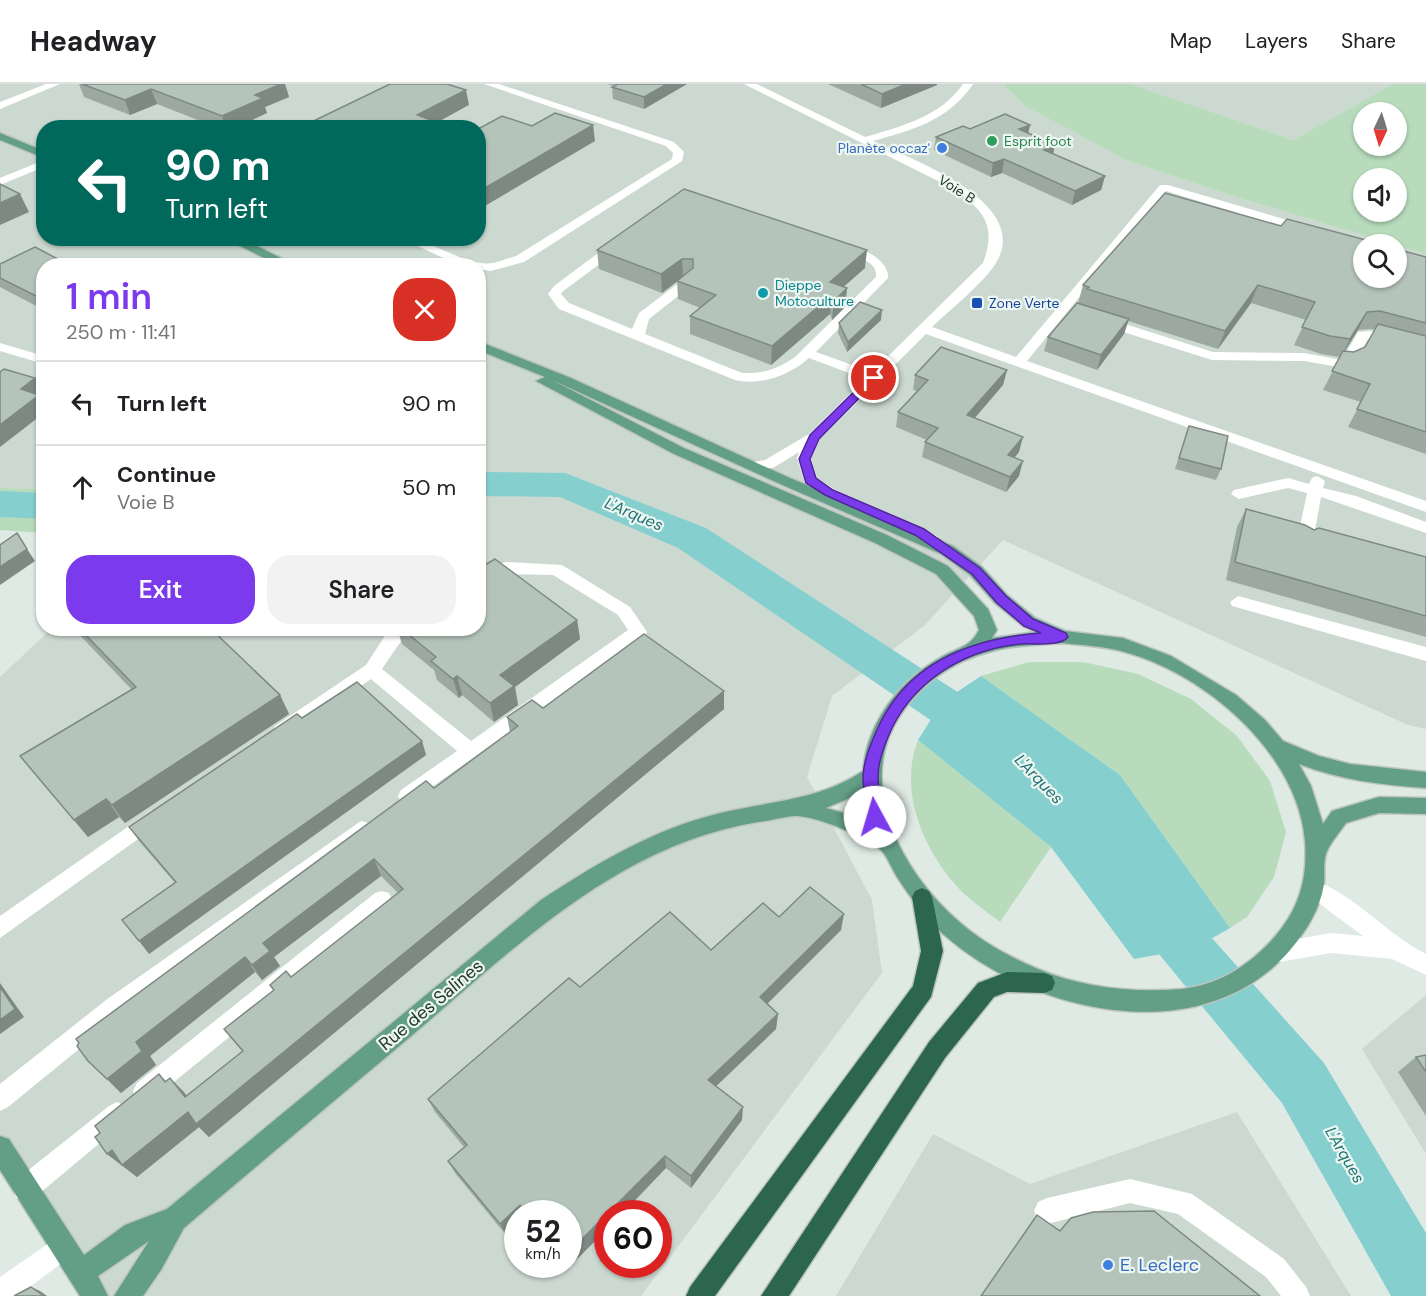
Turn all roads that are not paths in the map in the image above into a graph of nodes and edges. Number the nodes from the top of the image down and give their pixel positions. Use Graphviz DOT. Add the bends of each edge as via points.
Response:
graph roads {
  1 [pos="55,84"];
  2 [pos="489,84"];
  3 [pos="749,84"];
  4 [pos="968,84"];
  5 [pos="0,106"];
  6 [pos="0,136"];
  7 [pos="866,140"];
  8 [pos="36,152"];
  9 [pos="36,167"];
  10 [pos="0,182"];
  11 [pos="1319,234"];
  12 [pos="625,239"];
  13 [pos="827,244"];
  14 [pos="247,246"];
  15 [pos="425,246"];
  16 [pos="274,258"];
  17 [pos="453,258"];
  18 [pos="486,266"];
  19 [pos="688,282"];
  20 [pos="1076,312"];
  21 [pos="924,329"];
  22 [pos="638,336"];
  23 [pos="0,347"];
  24 [pos="486,349"];
  25 [pos="1426,350"];
  26 [pos="807,353"];
  27 [pos="36,358"];
  28 [pos="514,361"];
  29 [pos="1019,362"];
  30 [pos="874,378"];
  31 [pos="814,437"];
  32 [pos="752,466"];
  33 [pos="1321,470"];
  34 [pos="1313,490"];
  35 [pos="1239,494"];
  36 [pos="1426,507"];
  37 [pos="1426,528"];
  38 [pos="1305,541"];
  39 [pos="946,550"];
  40 [pos="486,574"];
  41 [pos="1238,602"];
  42 [pos="394,636"];
  43 [pos="1061,637"];
  44 [pos="978,648"];
  45 [pos="1426,654"];
  46 [pos="372,670"];
  47 [pos="265,742"];
  48 [pos="1278,747"];
  49 [pos="470,751"];
  50 [pos="1426,772"];
  51 [pos="870,776"];
  52 [pos="1368,777"];
  53 [pos="1426,780"];
  54 [pos="393,806"];
  55 [pos="168,807"];
  56 [pos="1426,807"];
  57 [pos="797,808"];
  58 [pos="374,820"];
  59 [pos="885,843"];
  60 [pos="1317,851"];
  61 [pos="1315,890"];
  62 [pos="922,897"];
  63 [pos="382,900"];
  64 [pos="0,928"];
  65 [pos="1395,949"];
  66 [pos="1274,953"];
  67 [pos="1426,964"];
  68 [pos="1044,983"];
  69 [pos="0,1099"];
  70 [pos="0,1148"];
  71 [pos="25,1189"];
  72 [pos="1047,1211"];
  73 [pos="175,1219"];
  74 [pos="62,1247"];
  75 [pos="82,1272"];
  76 [pos="0,1293"];
  77 [pos="95,1296"];
  78 [pos="127,1296"];
  79 [pos="699,1296"];
  80 [pos="774,1296"];
  81 [pos="1297,1296"];
  1 -- 5 [label="street"];
  2 -- 18 [label="street" via="670,144 679,152 678,161 520,259"];
  3 -- 7 [label="street, Voie B"];
  4 -- 7 [label="street" via="962,96 940,112 916,125"];
  6 -- 8 [label="main road"];
  7 -- 21 [label="street, Voie B" via="962,189 984,206 995,225 997,244 989,264"];
  9 -- 10 [label="street"];
  11 -- 20 [label="street" via="1164,188"];
  12 -- 22 [label="street" via="554,294 564,306"];
  13 -- 26 [label="street" via="879,262 884,273"];
  14 -- 16 [label="main road"];
  15 -- 17 [label="street"];
  19 -- 22 [label="street" via="644,316"];
  20 -- 25 [label="street" via="1224,358 1304,357 1344,364 1363,335 1370,334"];
  20 -- 29 [label="street"];
  21 -- 29 [label="street"];
  21 -- 30 [label="street, Voie B"];
  22 -- 26 [label="street" via="740,377 776,374"];
  23 -- 27 [label="street"];
  24 -- 28 [label="main road"];
  26 -- 30 [label="street"];
  28 -- 32 [label="main road"];
  28 -- 44 [label="main road" via="568,396 679,451 881,539 942,570 982,613 988,630"];
  29 -- 33 [label="street"];
  30 -- 31 [label="street, Voie B"];
  31 -- 32 [label="street, Voie B" via="768,465"];
  31 -- 39 [label="street, Voie B" via="804,459 810,480 829,493 920,532"];
  32 -- 39 [label="main road"];
  33 -- 34 [label="street"];
  33 -- 36 [label="street"];
  34 -- 35 [label="street" via="1288,483"];
  34 -- 37 [label="street"];
  34 -- 38 [label="street"];
  39 -- 43 [label="main road" via="976,571 1029,622"];
  40 -- 49 [label="street" via="506,568 556,569 624,611 638,632"];
  41 -- 45 [label="street"];
  42 -- 46 [label="street"];
  43 -- 44 [label="main road"];
  43 -- 48 [label="main road" via="1128,646 1166,662 1228,698"];
  44 -- 51 [label="main road" via="930,672 908,690 892,711"];
  46 -- 47 [label="street"];
  46 -- 49 [label="street"];
  48 -- 52 [label="main road" via="1311,763"];
  48 -- 60 [label="main road" via="1302,786 1316,827"];
  49 -- 54 [label="street"];
  50 -- 52 [label="street" via="1379,771"];
  51 -- 57 [label="main road, Rue des Salines" via="853,790"];
  51 -- 59 [label="main road" via="875,817"];
  52 -- 53 [label="main road"];
  55 -- 64 [label="street"];
  56 -- 60 [label="main road" via="1379,805 1339,817"];
  57 -- 59 [label="main road, Rue des Salines" via="850,823"];
  57 -- 73 [label="main road, Rue des Salines" via="764,811 702,826 627,856 590,877 548,907"];
  58 -- 69 [label="street" via="114,1007"];
  59 -- 62 [label="main road"];
  60 -- 61 [label="main road"];
  61 -- 65 [label="street" via="1337,902"];
  61 -- 66 [label="main road" via="1299,924"];
  62 -- 68 [label="main road" via="963,938 997,961"];
  62 -- 79 [label="highway" via="932,951 923,990"];
  63 -- 71 [label="street"];
  65 -- 66 [label="street" via="1331,942"];
  65 -- 67 [label="street"];
  66 -- 68 [label="main road" via="1250,975 1212,993 1185,999 1100,997"];
  68 -- 80 [label="highway" via="1007,982 986,990 937,1050"];
  70 -- 71 [label="main road"];
  71 -- 74 [label="main road"];
  72 -- 81 [label="street" via="1130,1191 1183,1203 1275,1268"];
  73 -- 75 [label="main road" via="134,1234"];
  73 -- 78 [label="main road, Rue des Salines"];
  74 -- 75 [label="main road"];
  74 -- 76 [label="street"];
  75 -- 77 [label="main road"];
}
